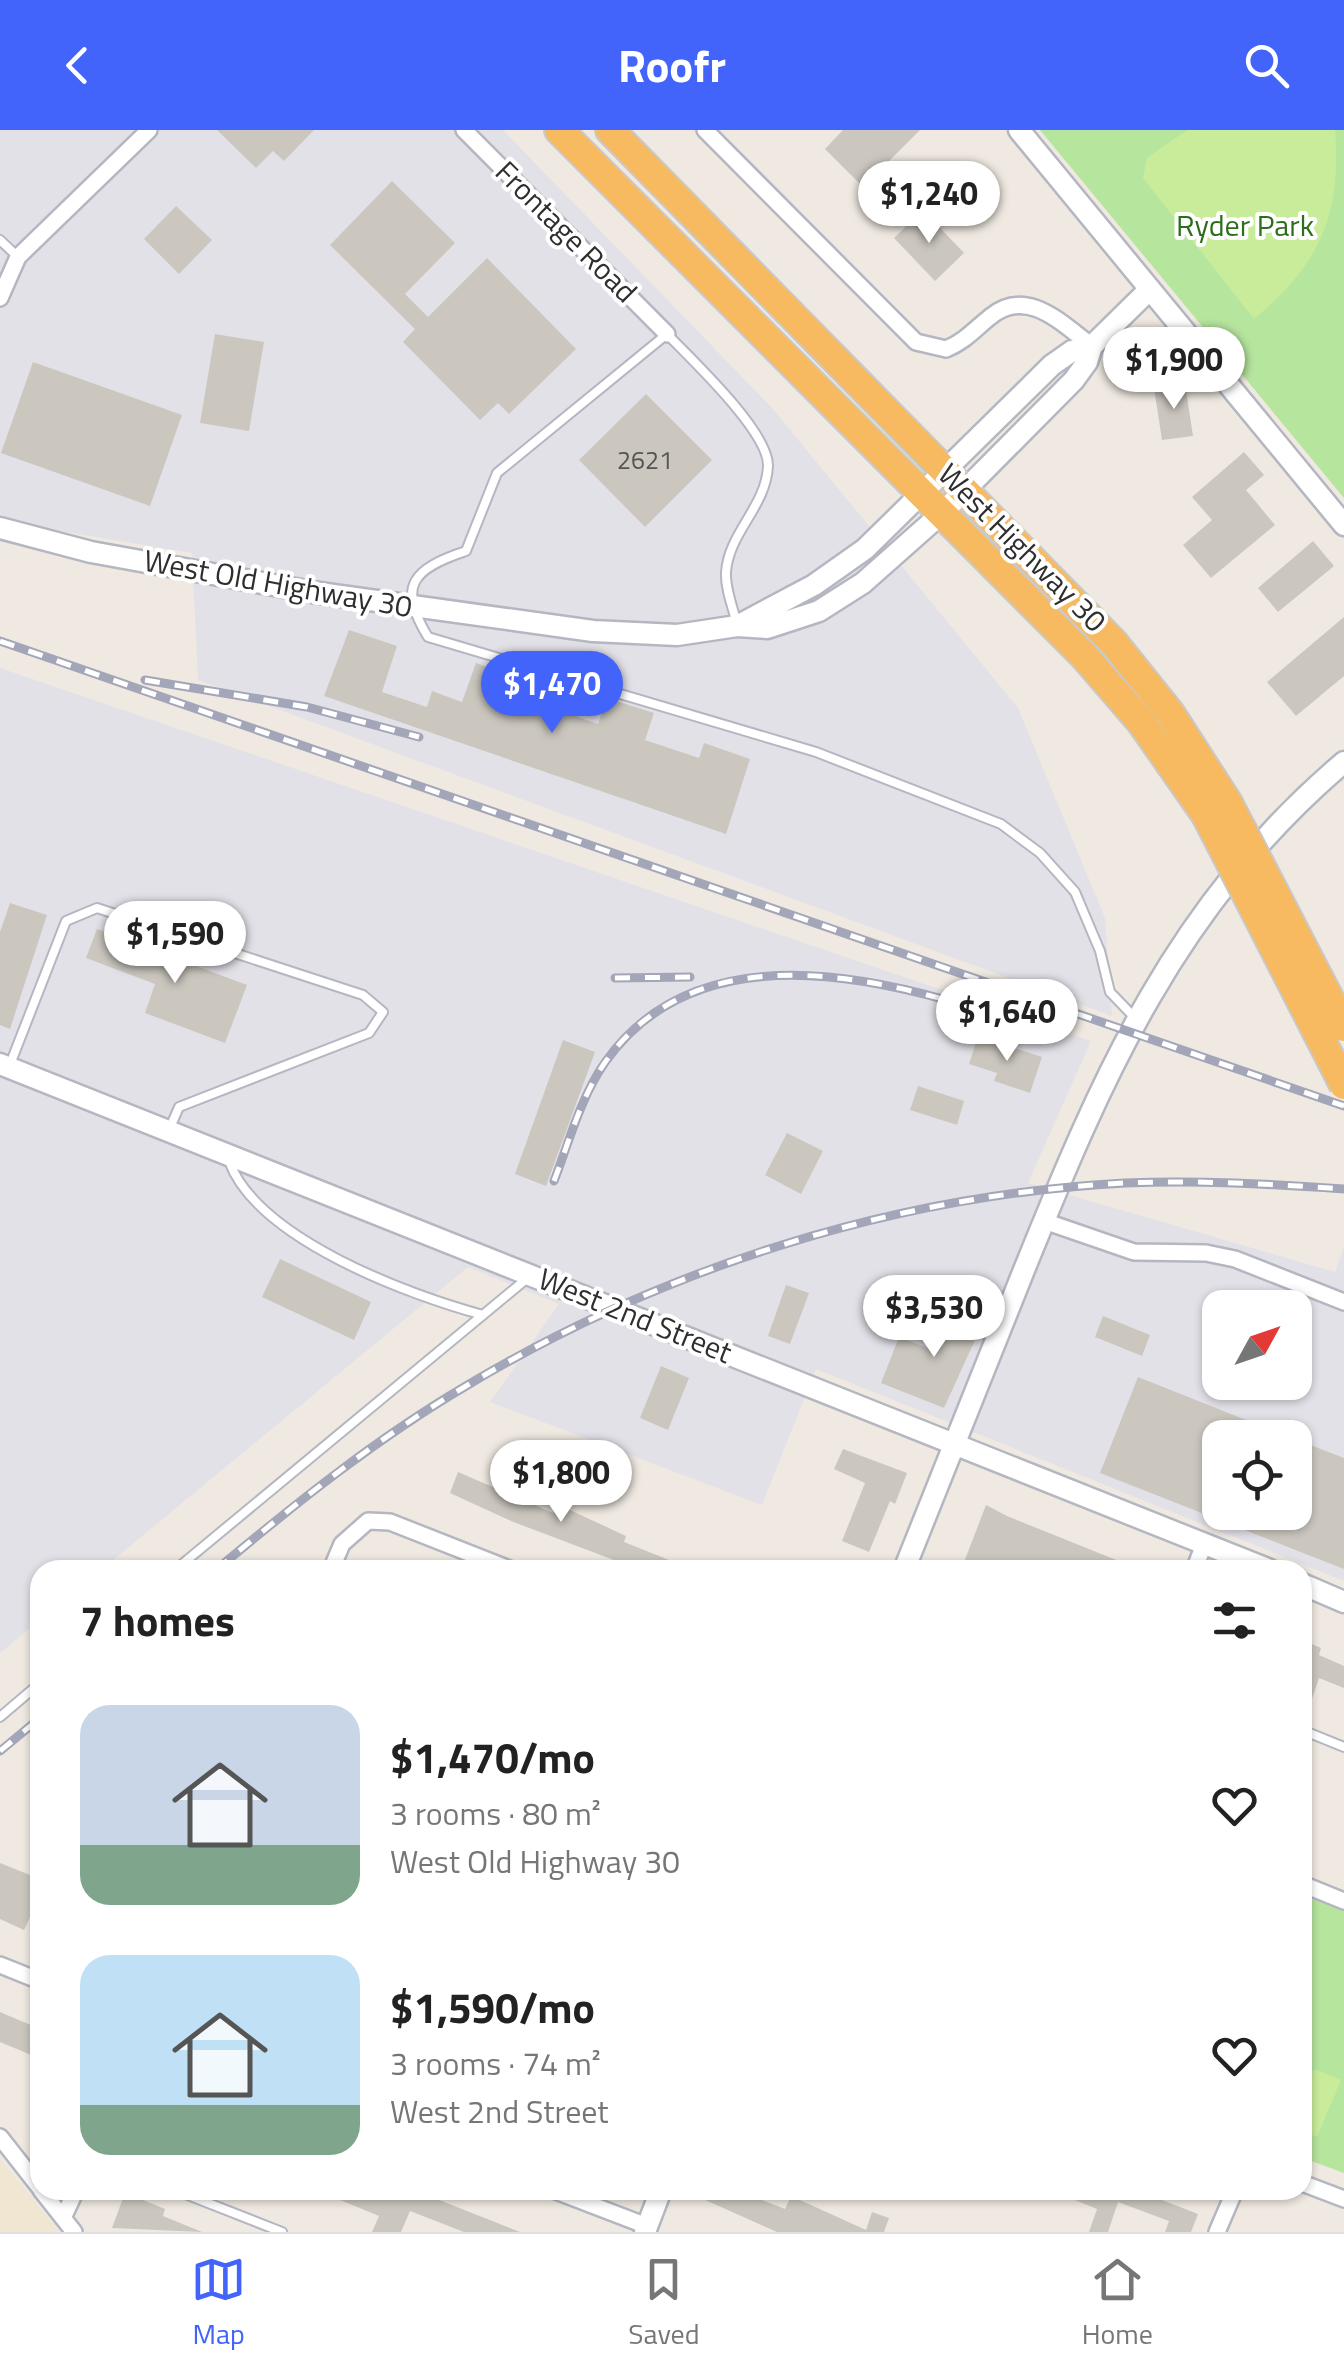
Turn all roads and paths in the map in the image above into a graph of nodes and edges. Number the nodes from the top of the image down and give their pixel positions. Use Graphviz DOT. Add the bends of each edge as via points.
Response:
graph roads {
  1 [pos="149,130"];
  2 [pos="464,130"];
  3 [pos="559,130"];
  4 [pos="610,130"];
  5 [pos="705,130"];
  6 [pos="1019,130"];
  7 [pos="0,240"];
  8 [pos="18,257"];
  9 [pos="1150,289"];
  10 [pos="0,298"];
  11 [pos="668,334"];
  12 [pos="1092,346"];
  13 [pos="957,478"];
  14 [pos="932,503"];
  15 [pos="1344,525"];
  16 [pos="0,528"];
  17 [pos="410,607"];
  18 [pos="737,626"];
  19 [pos="1344,762"];
  20 [pos="1217,809"];
  21 [pos="1132,1025"];
  22 [pos="1344,1027"];
  23 [pos="4,1066"];
  24 [pos="1344,1085"];
  25 [pos="170,1130"];
  26 [pos="226,1152"];
  27 [pos="1044,1220"];
  28 [pos="532,1275"];
  29 [pos="1344,1302"];
  30 [pos="483,1315"];
  31 [pos="955,1442"];
  32 [pos="1205,1542"];
  33 [pos="187,1560"];
  34 [pos="335,1560"];
  35 [pos="486,1560"];
  36 [pos="908,1560"];
  37 [pos="1198,1560"];
  38 [pos="1247,1560"];
  39 [pos="1312,1588"];
  40 [pos="1344,1602"];
  41 [pos="30,1692"];
  42 [pos="0,1717"];
  43 [pos="1312,1734"];
  44 [pos="1344,1747"];
  45 [pos="1312,1888"];
  46 [pos="1344,1900"];
  47 [pos="0,1965"];
  48 [pos="30,1978"];
  49 [pos="0,2138"];
  50 [pos="30,2175"];
  51 [pos="1312,2187"];
  52 [pos="1344,2199"];
  53 [pos="49,2200"];
  54 [pos="71,2200"];
  55 [pos="201,2200"];
  56 [pos="578,2200"];
  57 [pos="658,2200"];
  58 [pos="1231,2200"];
  59 [pos="63,2218"];
  60 [pos="651,2230"];
  61 [pos="74,2232"];
  62 [pos="282,2232"];
  63 [pos="1217,2232"];
  1 -- 8 [label="street"];
  2 -- 11 [label="street, Frontage Road"];
  3 -- 14 [label="highway, West Highway 30"];
  4 -- 13 [label="highway, West Highway 30"];
  5 -- 12 [label="street" via="916,342 946,350 1001,309 1025,304"];
  6 -- 9 [label="street"];
  7 -- 8 [label="lane"];
  8 -- 10 [label="street"];
  9 -- 12 [label="street, West Old Highway 30"];
  9 -- 15 [label="street"];
  11 -- 17 [label="lane" via="498,474 466,551 423,572 412,587"];
  11 -- 18 [label="lane" via="748,420 768,463 758,504 732,545 726,574"];
  12 -- 13 [label="street, West Old Highway 30" via="1052,365"];
  13 -- 14 [label="street, West Old Highway 30"];
  13 -- 20 [label="highway, West Highway 30" via="1134,664"];
  14 -- 18 [label="street, West Old Highway 30" via="850,561"];
  14 -- 20 [label="highway, West Highway 30" via="1116,691"];
  16 -- 17 [label="street, West Old Highway 30" via="91,552"];
  17 -- 18 [label="street, West Old Highway 30" via="651,636"];
  17 -- 21 [label="lane" via="428,637 816,752 1002,824 1040,853 1074,892 1110,992"];
  19 -- 21 [label="street" via="1223,886"];
  20 -- 22 [label="highway, West Highway 30, bridge"];
  20 -- 24 [label="highway, West Highway 30, bridge"];
  21 -- 27 [label="street"];
  23 -- 25 [label="street, West 2nd Street"];
  23 -- 25 [label="lane" via="66,921 97,908 363,995 383,1012 369,1032 180,1107"];
  25 -- 26 [label="street, West 2nd Street"];
  26 -- 28 [label="street, West 2nd Street"];
  26 -- 30 [label="lane" via="236,1180 274,1218 332,1256 412,1296"];
  27 -- 29 [label="street" via="1134,1252 1224,1256"];
  27 -- 31 [label="street"];
  28 -- 30 [label="lane"];
  28 -- 31 [label="street, West 2nd Street"];
  30 -- 33 [label="lane"];
  31 -- 32 [label="street, West 2nd Street"];
  31 -- 36 [label="street"];
  32 -- 37 [label="street"];
  32 -- 38 [label="street, West 2nd Street"];
  34 -- 35 [label="street" via="342,1544 368,1521 390,1522"];
  39 -- 40 [label="street"];
  41 -- 42 [label="lane"];
  43 -- 44 [label="lane"];
  45 -- 46 [label="street"];
  47 -- 48 [label="street"];
  49 -- 50 [label="street"];
  51 -- 52 [label="street"];
  53 -- 59 [label="street"];
  54 -- 59 [label="street"];
  55 -- 62 [label="lane"];
  56 -- 60 [label="street"];
  57 -- 60 [label="street"];
  58 -- 63 [label="street"];
  59 -- 61 [label="street"];
}
